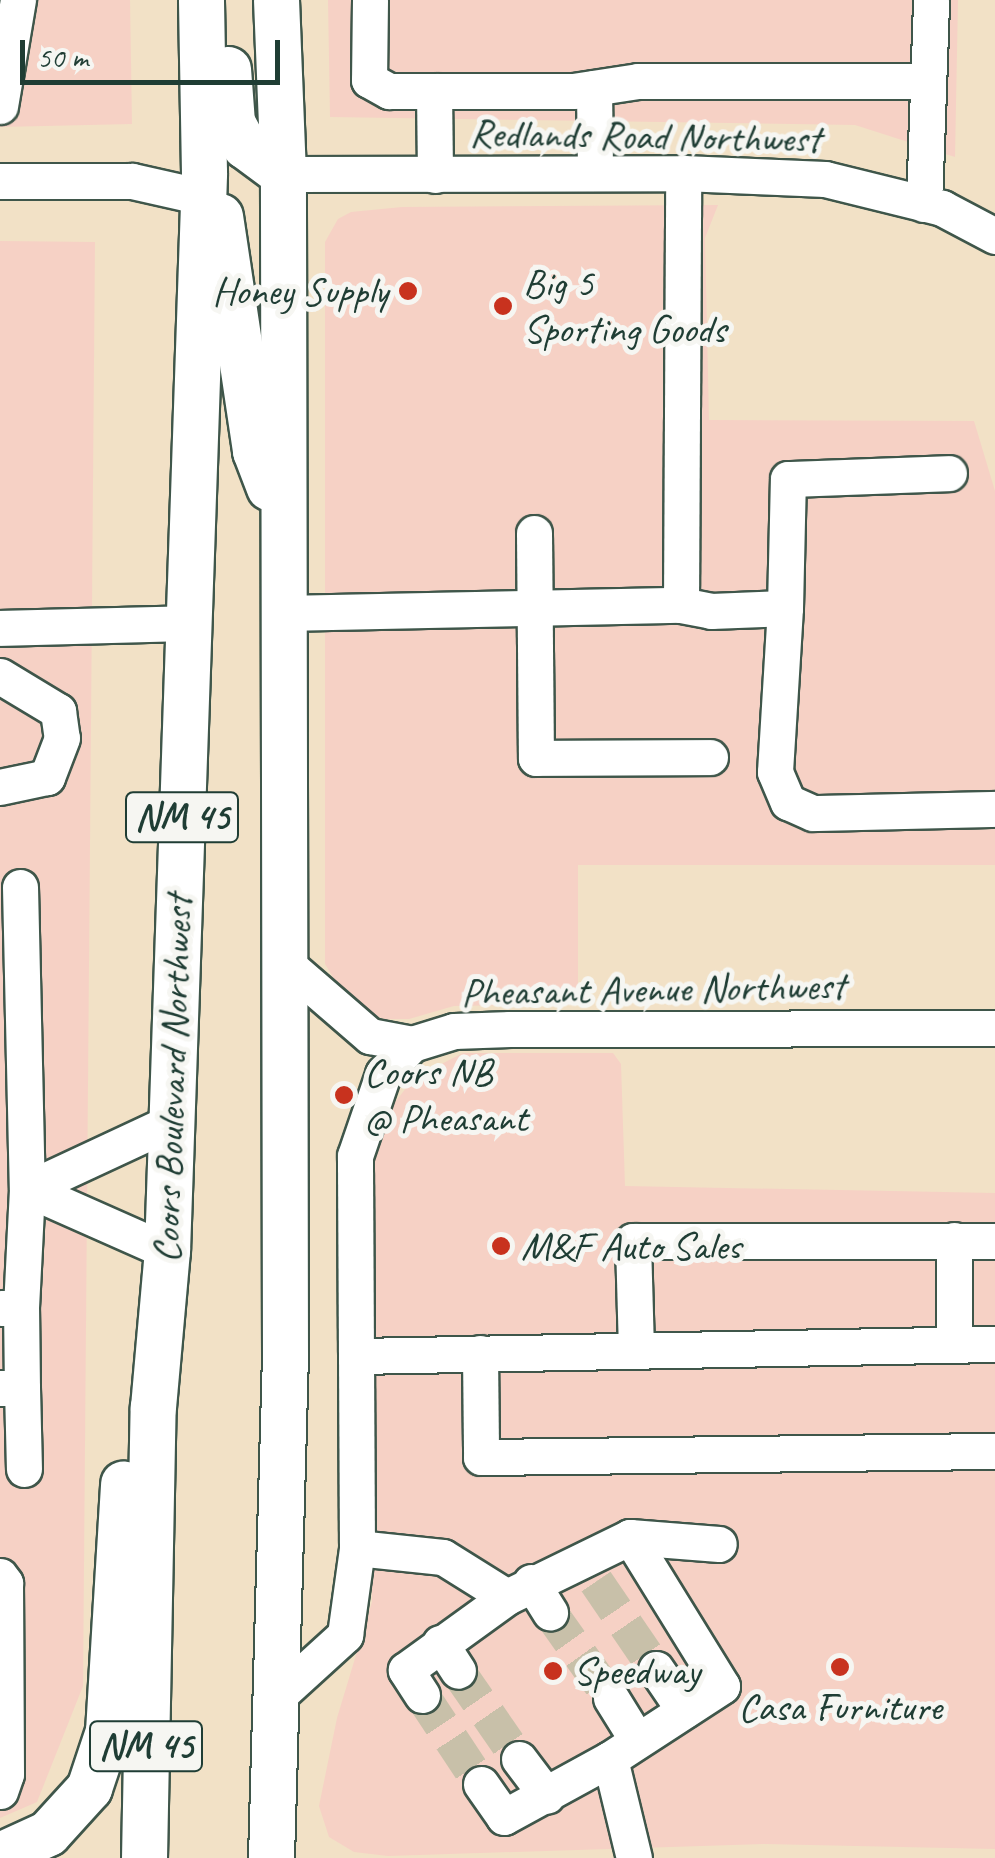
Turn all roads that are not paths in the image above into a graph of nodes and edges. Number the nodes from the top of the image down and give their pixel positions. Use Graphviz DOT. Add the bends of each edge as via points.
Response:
graph roads {
  1 [pos="18,0"];
  2 [pos="202,0"];
  3 [pos="224,0"];
  4 [pos="276,0"];
  5 [pos="370,0"];
  6 [pos="931,0"];
  7 [pos="928,81"];
  8 [pos="594,88"];
  9 [pos="434,91"];
  10 [pos="0,106"];
  11 [pos="595,172"];
  12 [pos="684,173"];
  13 [pos="283,174"];
  14 [pos="435,175"];
  15 [pos="0,181"];
  16 [pos="203,197"];
  17 [pos="924,204"];
  18 [pos="995,236"];
  19 [pos="949,473"];
  20 [pos="283,521"];
  21 [pos="534,533"];
  22 [pos="681,605"];
  23 [pos="535,608"];
  24 [pos="785,608"];
  25 [pos="283,613"];
  26 [pos="188,623"];
  27 [pos="0,628"];
  28 [pos="0,676"];
  29 [pos="710,756"];
  30 [pos="0,787"];
  31 [pos="995,809"];
  32 [pos="20,887"];
  33 [pos="283,961"];
  34 [pos="995,1028"];
  35 [pos="412,1044"];
  36 [pos="172,1122"];
  37 [pos="13,1143"];
  38 [pos="27,1189"];
  39 [pos="954,1240"];
  40 [pos="995,1241"];
  41 [pos="167,1251"];
  42 [pos="10,1308"];
  43 [pos="954,1344"];
  44 [pos="995,1344"];
  45 [pos="636,1350"];
  46 [pos="480,1353"];
  47 [pos="357,1356"];
  48 [pos="11,1388"];
  49 [pos="153,1407"];
  50 [pos="995,1451"];
  51 [pos="24,1469"];
  52 [pos="630,1537"];
  53 [pos="718,1544"];
  54 [pos="357,1548"];
  55 [pos="0,1576"];
  56 [pos="529,1597"];
  57 [pos="656,1669"];
  58 [pos="278,1696"];
  59 [pos="422,1696"];
  60 [pos="612,1698"];
  61 [pos="684,1710"];
  62 [pos="624,1749"];
  63 [pos="519,1759"];
  64 [pos="480,1784"];
  65 [pos="0,1791"];
  66 [pos="547,1796"];
  67 [pos="0,1855"];
  68 [pos="144,1858"];
  69 [pos="271,1858"];
  70 [pos="634,1858"];
  1 -- 10 [label="street"];
  2 -- 16 [label="main road, Coors Boulevard Northwest / NM 45"];
  3 -- 13 [label="main road" via="232,122 245,146"];
  4 -- 13 [label="main road, NM 45"];
  5 -- 9 [label="street" via="369,80 388,90"];
  6 -- 7 [label="street"];
  7 -- 8 [label="street" via="638,81"];
  7 -- 17 [label="street"];
  8 -- 9 [label="street"];
  8 -- 11 [label="street"];
  9 -- 14 [label="street"];
  11 -- 12 [label="street, Redlands Road Northwest"];
  11 -- 14 [label="street, Redlands Road Northwest"];
  12 -- 17 [label="street, Redlands Road Northwest" via="825,179"];
  12 -- 22 [label="street"];
  13 -- 14 [label="street, Redlands Road Northwest"];
  13 -- 20 [label="main road, NM 45"];
  15 -- 16 [label="street" via="132,181"];
  16 -- 20 [label="main road" via="221,217 255,451"];
  16 -- 26 [label="main road, Coors Boulevard Northwest / NM 45"];
  17 -- 18 [label="street, Redlands Road Northwest"];
  19 -- 24 [label="street" via="788,479"];
  20 -- 25 [label="main road, NM 45"];
  21 -- 23 [label="street"];
  22 -- 23 [label="street"];
  22 -- 24 [label="street"];
  23 -- 25 [label="street"];
  23 -- 29 [label="street" via="536,758"];
  24 -- 31 [label="street" via="775,772 788,802 813,813"];
  25 -- 33 [label="main road, NM 45"];
  26 -- 27 [label="street"];
  26 -- 36 [label="main road, Coors Boulevard Northwest / NM 45"];
  28 -- 30 [label="street" via="58,712 62,738 47,777"];
  32 -- 37 [label="street"];
  33 -- 35 [label="street, Pheasant Avenue Northwest" via="370,1036"];
  33 -- 58 [label="main road, NM 45"];
  34 -- 35 [label="street, Pheasant Avenue Northwest" via="454,1030"];
  35 -- 47 [label="street" via="383,1074 355,1156"];
  36 -- 38 [label="street"];
  36 -- 41 [label="main road, Coors Boulevard Northwest / NM 45"];
  37 -- 38 [label="street"];
  38 -- 41 [label="street"];
  38 -- 42 [label="street"];
  39 -- 40 [label="street"];
  39 -- 43 [label="street"];
  39 -- 45 [label="street" via="633,1241"];
  41 -- 49 [label="main road, Coors Boulevard Northwest / NM 45"];
  42 -- 48 [label="street"];
  43 -- 44 [label="street"];
  43 -- 45 [label="street"];
  45 -- 46 [label="street"];
  46 -- 47 [label="street"];
  46 -- 50 [label="street" via="482,1456"];
  47 -- 54 [label="street"];
  48 -- 51 [label="street"];
  49 -- 67 [label="main road" via="122,1488 108,1731 89,1788 48,1833"];
  49 -- 68 [label="main road, Coors Boulevard Northwest / NM 45"];
  52 -- 53 [label="street"];
  52 -- 56 [label="street" via="589,1569"];
  52 -- 61 [label="street" via="722,1686"];
  54 -- 56 [label="street" via="442,1557"];
  54 -- 58 [label="street" via="346,1635"];
  55 -- 65 [label="street" via="6,1583 6,1774"];
  56 -- 59 [label="street" via="449,1657 406,1670"];
  57 -- 61 [label="street"];
  58 -- 69 [label="main road, NM 45"];
  60 -- 62 [label="street"];
  61 -- 62 [label="street"];
  62 -- 66 [label="street"];
  62 -- 70 [label="street"];
  63 -- 66 [label="street"];
  64 -- 66 [label="street" via="504,1816"];
}
